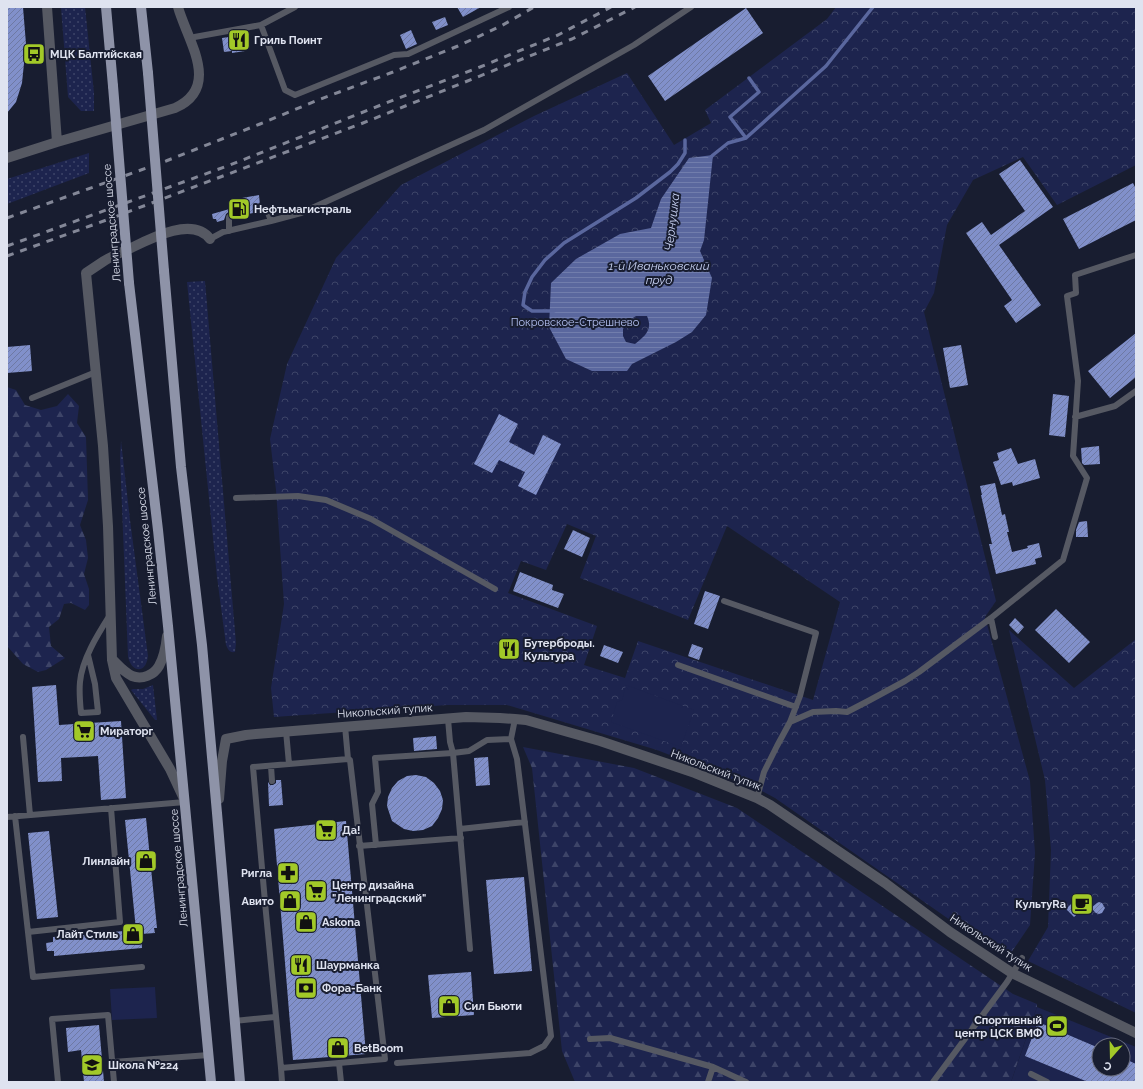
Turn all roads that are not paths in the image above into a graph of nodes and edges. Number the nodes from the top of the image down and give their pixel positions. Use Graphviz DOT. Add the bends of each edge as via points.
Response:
graph roads {
  1 [pos="47,7"];
  2 [pos="106,7"];
  3 [pos="141,7"];
  4 [pos="178,7"];
  5 [pos="295,7"];
  6 [pos="509,7"];
  7 [pos="691,7"];
  8 [pos="262,25"];
  9 [pos="189,38"];
  10 [pos="57,142"];
  11 [pos="7,158"];
  12 [pos="261,209"];
  13 [pos="233,213"];
  14 [pos="271,222"];
  15 [pos="229,230"];
  16 [pos="210,239"];
  17 [pos="1136,255"];
  18 [pos="96,372"];
  19 [pos="1136,390"];
  20 [pos="32,398"];
  21 [pos="1075,416"];
  22 [pos="236,498"];
  23 [pos="494,589"];
  24 [pos="724,601"];
  25 [pos="110,614"];
  26 [pos="990,618"];
  27 [pos="168,626"];
  28 [pos="995,637"];
  29 [pos="88,655"];
  30 [pos="112,660"];
  31 [pos="678,665"];
  32 [pos="796,707"];
  33 [pos="448,719"];
  34 [pos="515,719"];
  35 [pos="790,722"];
  36 [pos="345,726"];
  37 [pos="286,731"];
  38 [pos="23,737"];
  39 [pos="511,739"];
  40 [pos="453,753"];
  41 [pos="348,759"];
  42 [pos="288,764"];
  43 [pos="271,766"];
  44 [pos="272,781"];
  45 [pos="757,798"];
  46 [pos="186,802"];
  47 [pos="111,808"];
  48 [pos="217,813"];
  49 [pos="30,815"];
  50 [pos="15,816"];
  51 [pos="7,817"];
  52 [pos="525,822"];
  53 [pos="460,829"];
  54 [pos="461,838"];
  55 [pos="376,845"];
  56 [pos="359,846"];
  57 [pos="28,932"];
  58 [pos="470,949"];
  59 [pos="1022,958"];
  60 [pos="142,967"];
  61 [pos="1012,973"];
  62 [pos="275,1017"];
  63 [pos="234,1020"];
  64 [pos="1136,1033"];
  65 [pos="590,1039"];
  66 [pos="209,1055"];
  67 [pos="113,1062"];
  68 [pos="339,1063"];
  69 [pos="397,1063"];
  70 [pos="713,1067"];
  71 [pos="281,1068"];
  72 [pos="1031,1074"];
  73 [pos="58,1082"];
  74 [pos="114,1082"];
  75 [pos="211,1082"];
  76 [pos="240,1082"];
  77 [pos="282,1082"];
  78 [pos="341,1082"];
  79 [pos="708,1082"];
  80 [pos="746,1082"];
  81 [pos="933,1082"];
  82 [pos="1047,1082"];
  1 -- 10 [label="street"];
  2 -- 27 [label="main road, Ленинградское шоссе, bridge" via="129,283"];
  3 -- 48 [label="main road, bridge" via="181,467 202,644"];
  4 -- 9 [label="street"];
  5 -- 8 [label="lane"];
  6 -- 8 [label="lane" via="408,54 394,55 295,95 285,90"];
  7 -- 14 [label="lane" via="634,45 484,130 301,213"];
  8 -- 9 [label="lane"];
  9 -- 10 [label="street" via="199,67 199,80 194,92 182,105"];
  10 -- 11 [label="street"];
  12 -- 14 [label="lane" via="266,210"];
  13 -- 15 [label="lane" via="229,217"];
  14 -- 15 [label="lane"];
  15 -- 16 [label="lane"];
  16 -- 18 [label="street" via="197,230 172,230 105,260 86,273"];
  17 -- 21 [label="lane" via="1075,275 1076,294 1067,296 1078,381"];
  18 -- 20 [label="lane"];
  18 -- 25 [label="street" via="108,526"];
  19 -- 21 [label="lane" via="1115,406"];
  21 -- 26 [label="lane" via="1073,456 1087,478 1063,560"];
  22 -- 23 [label="lane" via="298,496 326,500 371,519"];
  24 -- 32 [label="lane" via="816,633"];
  25 -- 29 [label="lane"];
  25 -- 30 [label="street"];
  26 -- 28 [label="lane"];
  26 -- 35 [label="lane" via="905,682 847,712 813,712"];
  27 -- 30 [label="street" via="165,650 154,672 140,678 124,671"];
  27 -- 46 [label="main road, Ленинградское шоссе"];
  29 -- 29 [label="lane" via="98,712 81,713 80,682"];
  30 -- 46 [label="street" via="116,678 170,769"];
  31 -- 32 [label="lane"];
  32 -- 35 [label="lane"];
  33 -- 34 [label="street, Никольский тупик"];
  33 -- 36 [label="street, Никольский тупик"];
  33 -- 40 [label="lane"];
  34 -- 39 [label="lane"];
  34 -- 45 [label="street, Никольский тупик" via="600,741 695,773"];
  35 -- 45 [label="lane" via="764,772"];
  36 -- 37 [label="street, Никольский тупик"];
  36 -- 41 [label="lane"];
  37 -- 42 [label="lane"];
  37 -- 48 [label="street, Никольский тупик" via="226,739"];
  38 -- 49 [label="lane"];
  39 -- 40 [label="lane" via="487,740 470,751"];
  39 -- 52 [label="lane" via="517,759"];
  40 -- 53 [label="lane"];
  40 -- 55 [label="lane" via="375,758 378,792 372,804"];
  41 -- 42 [label="lane"];
  41 -- 56 [label="lane"];
  42 -- 43 [label="lane"];
  43 -- 44 [label="lane"];
  43 -- 62 [label="lane" via="254,767"];
  45 -- 61 [label="street, Никольский тупик" via="770,804"];
  46 -- 47 [label="lane"];
  46 -- 66 [label="main road, Ленинградское шоссе"];
  47 -- 49 [label="lane"];
  47 -- 57 [label="lane" via="120,922"];
  48 -- 63 [label="main road"];
  49 -- 50 [label="lane"];
  50 -- 51 [label="lane"];
  50 -- 57 [label="lane"];
  52 -- 53 [label="lane"];
  52 -- 69 [label="lane" via="551,1036 544,1046 530,1052"];
  53 -- 54 [label="lane"];
  54 -- 55 [label="lane"];
  54 -- 58 [label="lane"];
  55 -- 56 [label="lane"];
  56 -- 68 [label="lane" via="385,1059"];
  57 -- 60 [label="lane" via="33,977"];
  59 -- 61 [label="lane"];
  61 -- 64 [label="street, Никольский тупик"];
  61 -- 81 [label="lane"];
  62 -- 63 [label="lane"];
  62 -- 71 [label="lane"];
  63 -- 76 [label="main road"];
  65 -- 70 [label="lane" via="610,1038"];
  66 -- 67 [label="lane"];
  66 -- 75 [label="main road, Ленинградское шоссе"];
  67 -- 73 [label="lane" via="108,1015 52,1019"];
  67 -- 74 [label="lane"];
  68 -- 71 [label="lane"];
  68 -- 78 [label="lane"];
  70 -- 79 [label="lane"];
  70 -- 80 [label="lane"];
  71 -- 77 [label="lane"];
  72 -- 82 [label="lane"];
}
